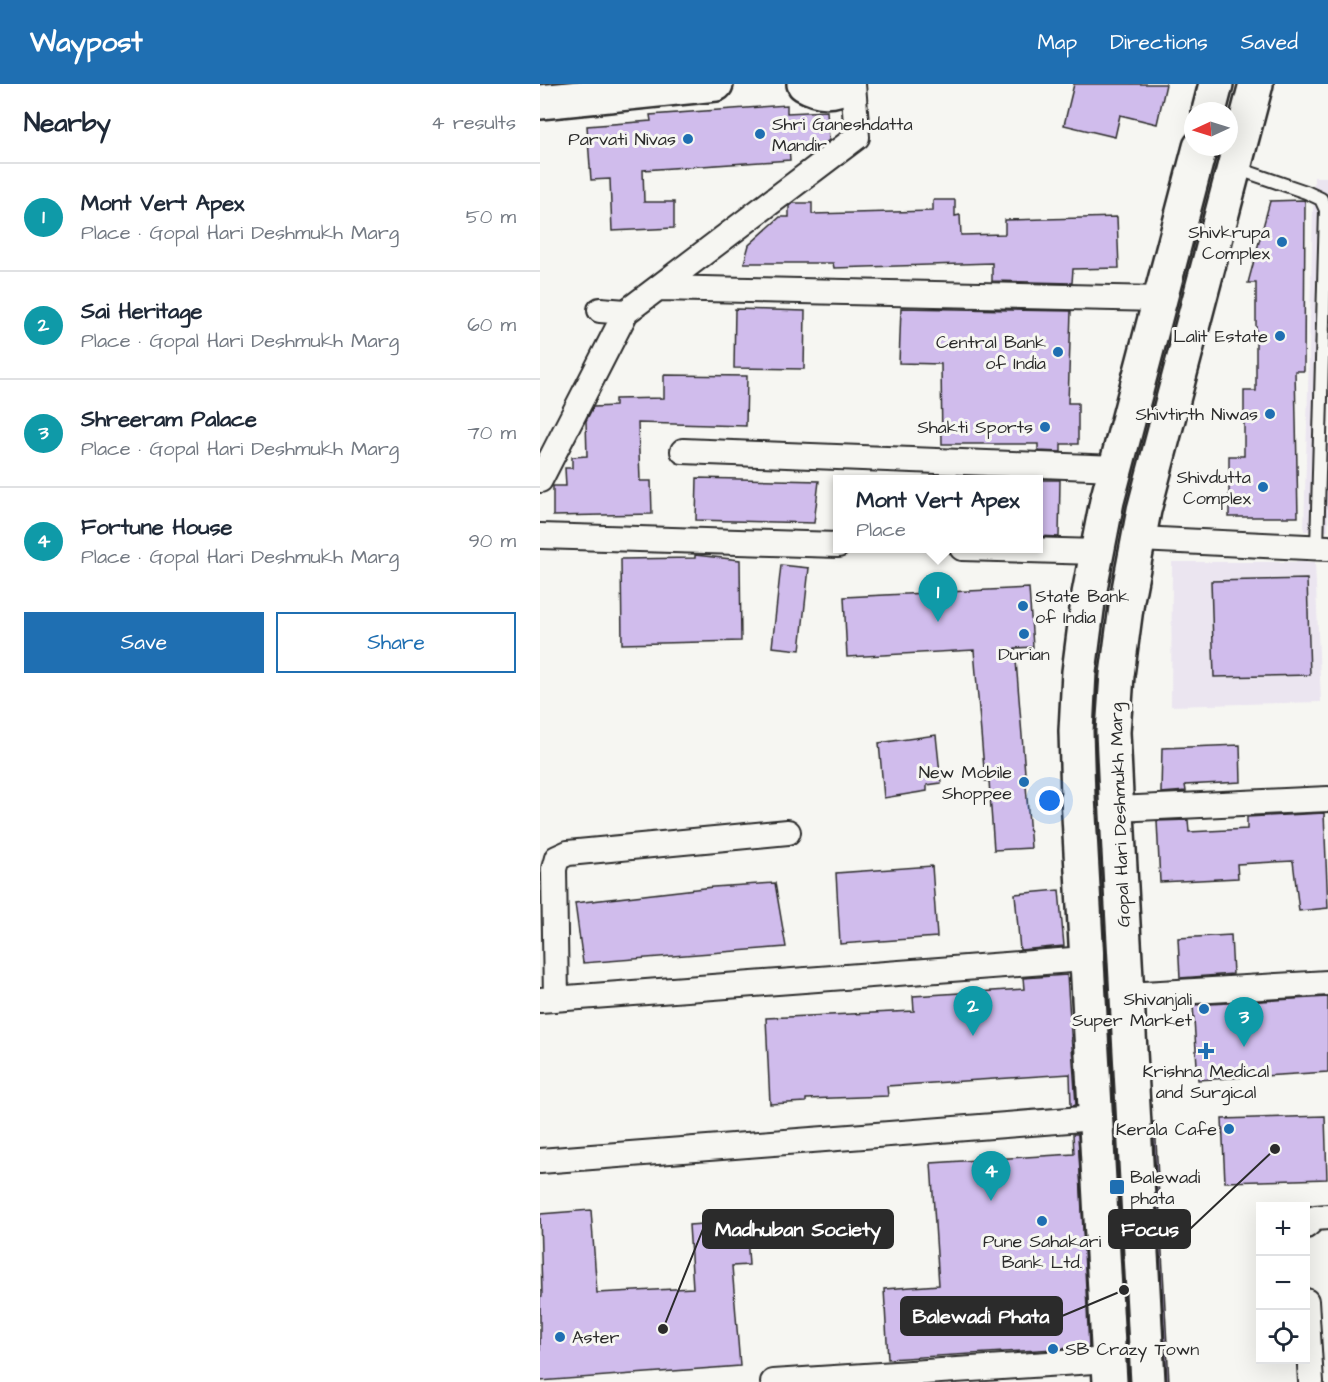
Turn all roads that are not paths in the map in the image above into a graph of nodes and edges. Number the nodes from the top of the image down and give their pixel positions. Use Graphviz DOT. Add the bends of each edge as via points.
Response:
graph roads {
  1 [pos="716,84"];
  2 [pos="804,84"];
  3 [pos="847,84"];
  4 [pos="853,84"];
  5 [pos="1216,84"];
  6 [pos="1256,84"];
  7 [pos="540,102"];
  8 [pos="1211,102"];
  9 [pos="1198,156"];
  10 [pos="1234,167"];
  11 [pos="659,288"];
  12 [pos="1160,299"];
  13 [pos="600,310"];
  14 [pos="626,312"];
  15 [pos="683,451"];
  16 [pos="1116,468"];
  17 [pos="540,480"];
  18 [pos="540,536"];
  19 [pos="1139,539"];
  20 [pos="833,545"];
  21 [pos="1323,548"];
  22 [pos="1043,551"];
  23 [pos="1097,552"];
  24 [pos="1328,799"];
  25 [pos="1117,809"];
  26 [pos="788,832"];
  27 [pos="1085,959"];
  28 [pos="1328,983"];
  29 [pos="1127,995"];
  30 [pos="548,1000"];
  31 [pos="1095,1118"];
  32 [pos="540,1161"];
  33 [pos="1328,1217"];
  34 [pos="1310,1222"];
  35 [pos="1306,1310"];
  36 [pos="1109,1371"];
  37 [pos="773,1382"];
  38 [pos="1148,1382"];
  39 [pos="1311,1382"];
  1 -- 7 [label="main road"];
  2 -- 3 [label="main road" via="828,92"];
  4 -- 11 [label="street" via="856,137"];
  5 -- 8 [label="main road"];
  6 -- 10 [label="main road, Gopal Hari Deshmukh Marg"];
  9 -- 12 [label="main road"];
  10 -- 19 [label="main road, Gopal Hari Deshmukh Marg"];
  10 -- 21 [label="lane" via="1306,192 1320,199 1326,210"];
  11 -- 12 [label="street"];
  11 -- 14 [label="street"];
  12 -- 16 [label="main road"];
  13 -- 14 [label="street"];
  14 -- 17 [label="street"];
  15 -- 16 [label="street"];
  16 -- 23 [label="main road"];
  18 -- 20 [label="street"];
  19 -- 21 [label="street"];
  19 -- 25 [label="main road, Gopal Hari Deshmukh Marg" via="1117,675 1113,732"];
  22 -- 23 [label="street"];
  23 -- 27 [label="main road" via="1079,672 1076,731"];
  24 -- 25 [label="street"];
  25 -- 29 [label="main road, Gopal Hari Deshmukh Marg"];
  26 -- 30 [label="street" via="580,851 557,858"];
  27 -- 30 [label="street"];
  27 -- 31 [label="main road"];
  28 -- 29 [label="street"];
  29 -- 38 [label="main road, Gopal Hari Deshmukh Marg"];
  31 -- 32 [label="street"];
  31 -- 36 [label="main road"];
  33 -- 34 [label="street"];
  35 -- 39 [label="street"];
  36 -- 37 [label="street"];
}
